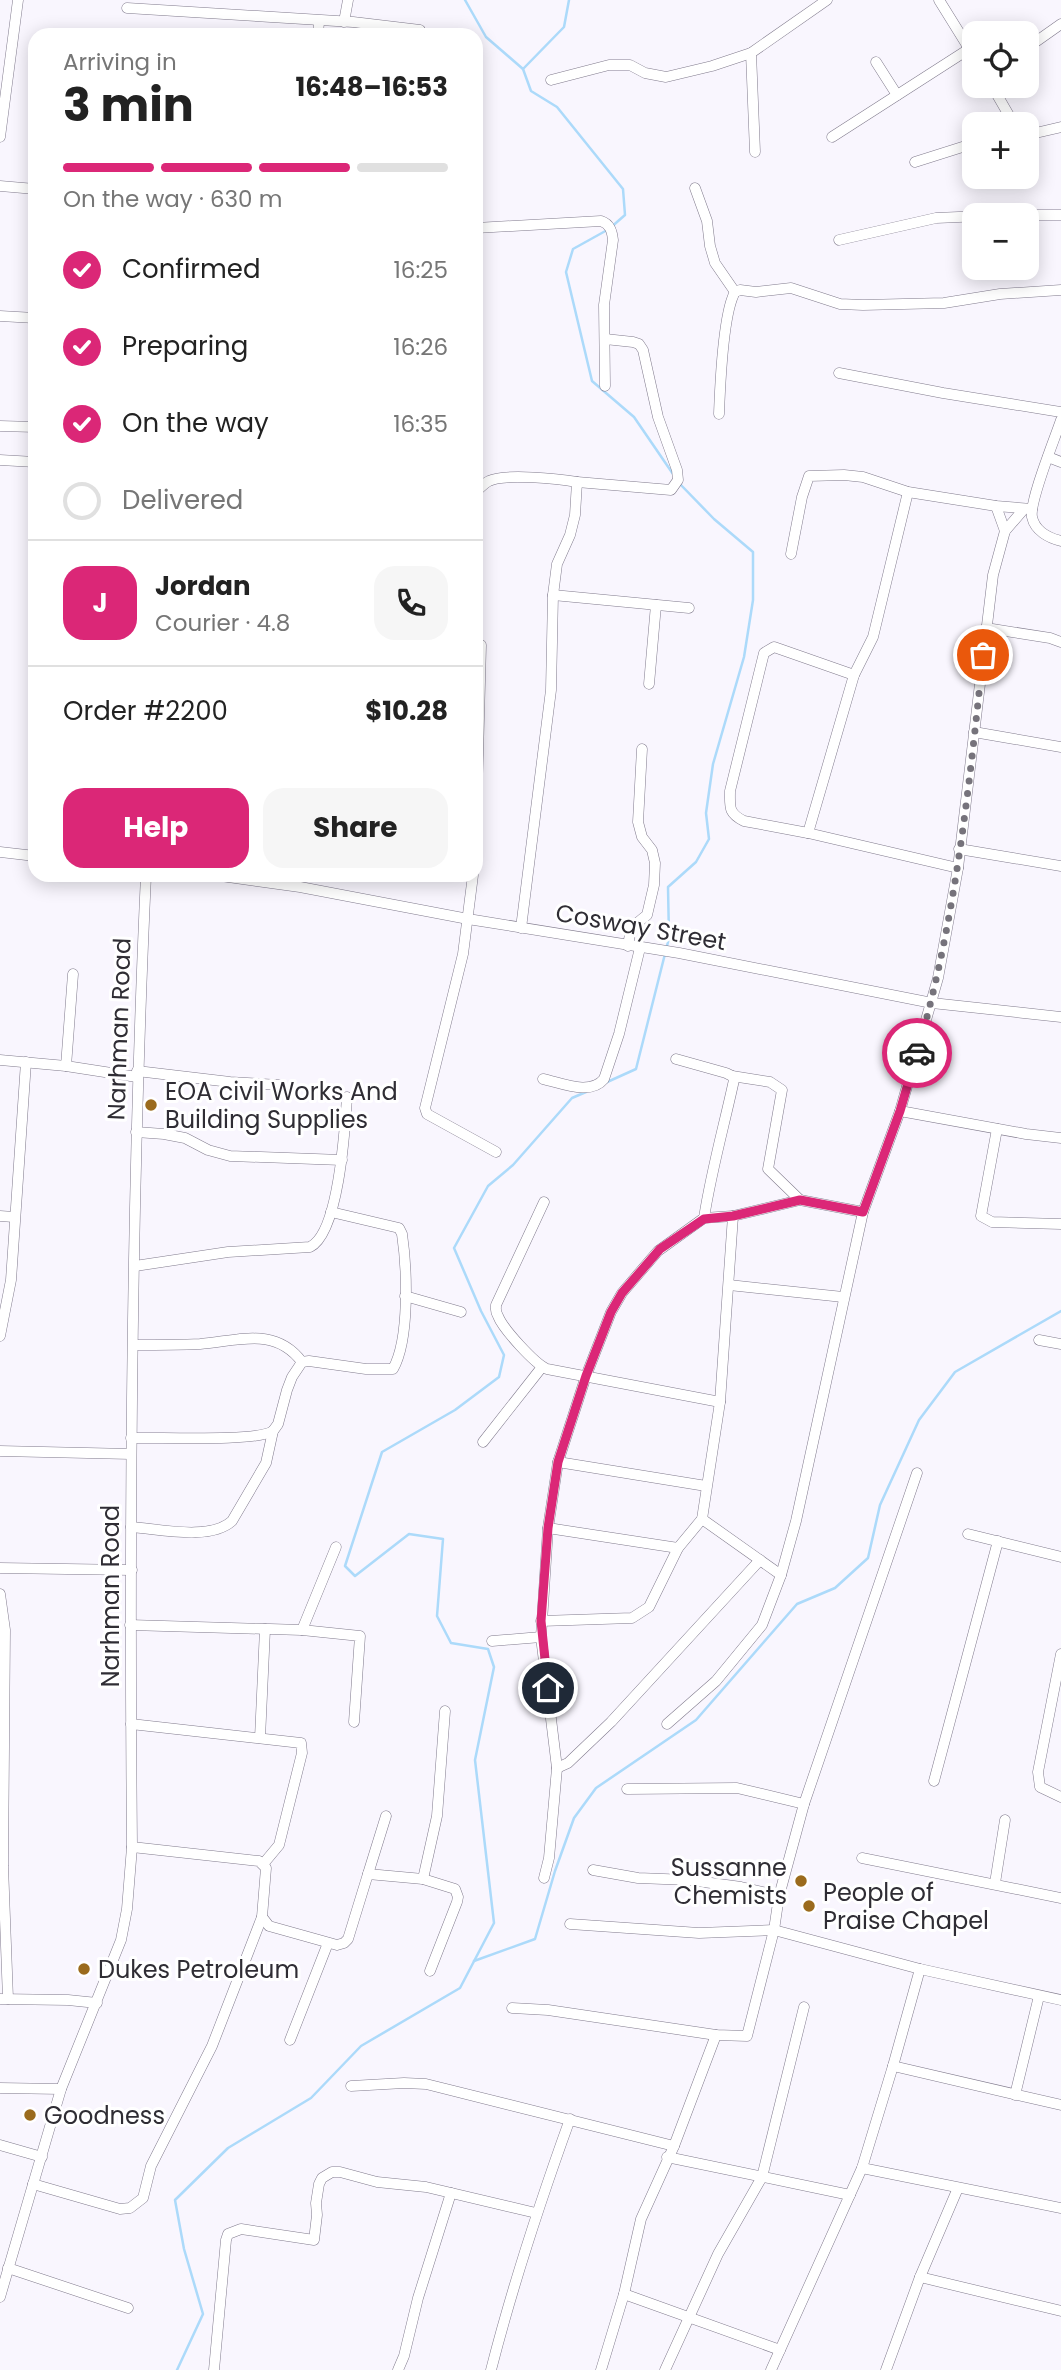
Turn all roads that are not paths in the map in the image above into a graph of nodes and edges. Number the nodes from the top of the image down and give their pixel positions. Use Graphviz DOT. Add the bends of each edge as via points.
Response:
graph roads {
  1 [pos="18,0"];
  2 [pos="348,0"];
  3 [pos="827,0"];
  4 [pos="939,0"];
  5 [pos="145,4"];
  6 [pos="127,8"];
  7 [pos="319,21"];
  8 [pos="344,22"];
  9 [pos="1061,24"];
  10 [pos="318,28"];
  11 [pos="401,28"];
  12 [pos="962,37"];
  13 [pos="1039,40"];
  14 [pos="751,53"];
  15 [pos="962,59"];
  16 [pos="876,62"];
  17 [pos="3,78"];
  18 [pos="551,80"];
  19 [pos="897,95"];
  20 [pos="1061,127"];
  21 [pos="1039,132"];
  22 [pos="0,137"];
  23 [pos="832,137"];
  24 [pos="962,147"];
  25 [pos="755,152"];
  26 [pos="915,162"];
  27 [pos="0,186"];
  28 [pos="28,188"];
  29 [pos="695,188"];
  30 [pos="1039,215"];
  31 [pos="1061,215"];
  32 [pos="962,217"];
  33 [pos="483,228"];
  34 [pos="839,240"];
  35 [pos="1061,290"];
  36 [pos="735,292"];
  37 [pos="0,316"];
  38 [pos="28,318"];
  39 [pos="605,339"];
  40 [pos="839,373"];
  41 [pos="605,386"];
  42 [pos="1061,412"];
  43 [pos="719,414"];
  44 [pos="1061,420"];
  45 [pos="0,426"];
  46 [pos="28,427"];
  47 [pos="0,452"];
  48 [pos="1048,457"];
  49 [pos="0,460"];
  50 [pos="28,462"];
  51 [pos="1061,462"];
  52 [pos="577,482"];
  53 [pos="483,486"];
  54 [pos="908,492"];
  55 [pos="996,506"];
  56 [pos="1028,509"];
  57 [pos="1005,531"];
  58 [pos="1061,541"];
  59 [pos="791,554"];
  60 [pos="553,595"];
  61 [pos="656,605"];
  62 [pos="689,608"];
  63 [pos="986,628"];
  64 [pos="1061,642"];
  65 [pos="854,675"];
  66 [pos="649,684"];
  67 [pos="974,732"];
  68 [pos="1061,747"];
  69 [pos="642,750"];
  70 [pos="808,833"];
  71 [pos="959,849"];
  72 [pos="0,852"];
  73 [pos="28,855"];
  74 [pos="1061,866"];
  75 [pos="958,869"];
  76 [pos="146,882"];
  77 [pos="263,882"];
  78 [pos="472,882"];
  79 [pos="468,919"];
  80 [pos="521,928"];
  81 [pos="628,946"];
  82 [pos="642,948"];
  83 [pos="73,974"];
  84 [pos="932,1003"];
  85 [pos="1061,1017"];
  86 [pos="0,1059"];
  87 [pos="676,1059"];
  88 [pos="26,1062"];
  89 [pos="66,1066"];
  90 [pos="137,1074"];
  91 [pos="732,1076"];
  92 [pos="543,1079"];
  93 [pos="279,1085"];
  94 [pos="347,1097"];
  95 [pos="900,1111"];
  96 [pos="997,1129"];
  97 [pos="136,1132"];
  98 [pos="1061,1138"];
  99 [pos="496,1152"];
  100 [pos="342,1160"];
  101 [pos="800,1200"];
  102 [pos="544,1202"];
  103 [pos="331,1212"];
  104 [pos="863,1212"];
  105 [pos="0,1216"];
  106 [pos="733,1216"];
  107 [pos="14,1217"];
  108 [pos="704,1219"];
  109 [pos="1061,1224"];
  110 [pos="135,1266"];
  111 [pos="729,1285"];
  112 [pos="405,1296"];
  113 [pos="843,1297"];
  114 [pos="461,1312"];
  115 [pos="0,1336"];
  116 [pos="1039,1340"];
  117 [pos="1061,1344"];
  118 [pos="134,1345"];
  119 [pos="302,1362"];
  120 [pos="542,1367"];
  121 [pos="586,1376"];
  122 [pos="720,1402"];
  123 [pos="273,1431"];
  124 [pos="131,1438"];
  125 [pos="484,1442"];
  126 [pos="0,1451"];
  127 [pos="131,1454"];
  128 [pos="558,1462"];
  129 [pos="917,1473"];
  130 [pos="706,1486"];
  131 [pos="702,1519"];
  132 [pos="131,1527"];
  133 [pos="548,1528"];
  134 [pos="968,1534"];
  135 [pos="998,1541"];
  136 [pos="335,1547"];
  137 [pos="678,1548"];
  138 [pos="1061,1557"];
  139 [pos="760,1560"];
  140 [pos="0,1569"];
  141 [pos="132,1570"];
  142 [pos="780,1575"];
  143 [pos="0,1594"];
  144 [pos="541,1621"];
  145 [pos="130,1625"];
  146 [pos="265,1629"];
  147 [pos="302,1630"];
  148 [pos="541,1637"];
  149 [pos="492,1641"];
  150 [pos="1061,1654"];
  151 [pos="2,1668"];
  152 [pos="445,1711"];
  153 [pos="354,1722"];
  154 [pos="131,1724"];
  155 [pos="667,1724"];
  156 [pos="260,1738"];
  157 [pos="557,1768"];
  158 [pos="2,1776"];
  159 [pos="934,1781"];
  160 [pos="627,1789"];
  161 [pos="1061,1797"];
  162 [pos="804,1804"];
  163 [pos="386,1816"];
  164 [pos="1005,1820"];
  165 [pos="132,1847"];
  166 [pos="862,1858"];
  167 [pos="264,1863"];
  168 [pos="1,1866"];
  169 [pos="593,1870"];
  170 [pos="368,1874"];
  171 [pos="544,1878"];
  172 [pos="423,1879"];
  173 [pos="995,1884"];
  174 [pos="779,1896"];
  175 [pos="1061,1898"];
  176 [pos="262,1917"];
  177 [pos="570,1924"];
  178 [pos="774,1930"];
  179 [pos="328,1943"];
  180 [pos="2,1947"];
  181 [pos="920,1969"];
  182 [pos="430,1971"];
  183 [pos="1039,1996"];
  184 [pos="4,1999"];
  185 [pos="1061,2000"];
  186 [pos="97,2003"];
  187 [pos="512,2007"];
  188 [pos="804,2007"];
  189 [pos="716,2035"];
  190 [pos="290,2040"];
  191 [pos="893,2066"];
  192 [pos="351,2086"];
  193 [pos="0,2088"];
  194 [pos="61,2089"];
  195 [pos="1015,2095"];
  196 [pos="1061,2105"];
  197 [pos="570,2119"];
  198 [pos="0,2145"];
  199 [pos="674,2146"];
  200 [pos="42,2157"];
  201 [pos="667,2157"];
  202 [pos="862,2168"];
  203 [pos="762,2177"];
  204 [pos="33,2184"];
  205 [pos="958,2188"];
  206 [pos="451,2193"];
  207 [pos="850,2195"];
  208 [pos="1061,2208"];
  209 [pos="536,2213"];
  210 [pos="8,2268"];
  211 [pos="920,2277"];
  212 [pos="624,2294"];
  213 [pos="0,2297"];
  214 [pos="128,2308"];
  215 [pos="1061,2311"];
  216 [pos="689,2319"];
  217 [pos="780,2350"];
  218 [pos="214,2370"];
  219 [pos="398,2370"];
  220 [pos="491,2370"];
  221 [pos="601,2370"];
  222 [pos="665,2370"];
  223 [pos="771,2370"];
  224 [pos="888,2370"];
  1 -- 17 [label="street"];
  2 -- 8 [label="street"];
  3 -- 14 [label="street"];
  4 -- 12 [label="street"];
  5 -- 6 [label="street"];
  5 -- 7 [label="street"];
  7 -- 8 [label="street"];
  7 -- 10 [label="street"];
  8 -- 11 [label="street"];
  9 -- 13 [label="street"];
  14 -- 18 [label="street" via="666,78 621,64"];
  14 -- 25 [label="street"];
  15 -- 19 [label="street"];
  16 -- 19 [label="street"];
  17 -- 22 [label="street"];
  19 -- 23 [label="street"];
  20 -- 21 [label="street"];
  24 -- 26 [label="street"];
  27 -- 28 [label="street"];
  29 -- 36 [label="street" via="715,263"];
  30 -- 31 [label="street"];
  32 -- 34 [label="street" via="936,218"];
  33 -- 39 [label="street" via="607,223 613,240"];
  35 -- 36 [label="street" via="944,303 863,305 840,304 791,288"];
  36 -- 43 [label="street"];
  37 -- 38 [label="street"];
  39 -- 41 [label="street"];
  39 -- 52 [label="street" via="633,342 643,350 678,480 671,490"];
  40 -- 42 [label="street"];
  44 -- 48 [label="street"];
  45 -- 46 [label="street"];
  47 -- 49 [label="street"];
  48 -- 51 [label="street"];
  48 -- 56 [label="street"];
  49 -- 50 [label="street"];
  52 -- 53 [label="street" via="493,479"];
  52 -- 60 [label="street" via="575,515 557,564"];
  54 -- 55 [label="street"];
  54 -- 59 [label="street" via="863,477 810,476"];
  54 -- 65 [label="street" via="873,637"];
  55 -- 56 [label="street"];
  55 -- 57 [label="street"];
  56 -- 57 [label="street"];
  56 -- 58 [label="street" via="1044,534"];
  57 -- 63 [label="street"];
  60 -- 61 [label="street"];
  60 -- 80 [label="street" via="551,690"];
  61 -- 62 [label="street"];
  61 -- 66 [label="street"];
  63 -- 64 [label="street"];
  63 -- 67 [label="street"];
  65 -- 70 [label="street"];
  65 -- 70 [label="street" via="774,647 764,653 730,807 734,816 744,821"];
  67 -- 68 [label="street"];
  67 -- 71 [label="street"];
  69 -- 81 [label="street" via="638,822 652,850 654,884 647,915 631,928"];
  70 -- 75 [label="street"];
  71 -- 74 [label="street"];
  71 -- 75 [label="street"];
  72 -- 73 [label="street"];
  75 -- 84 [label="street"];
  76 -- 90 [label="street, Narhman Road"];
  77 -- 79 [label="street, Cosway Street"];
  78 -- 79 [label="street"];
  79 -- 80 [label="street, Cosway Street"];
  79 -- 99 [label="street" via="425,1108 428,1114"];
  80 -- 81 [label="street, Cosway Street"];
  81 -- 82 [label="street, Cosway Street"];
  82 -- 84 [label="street, Cosway Street"];
  82 -- 92 [label="street" via="604,1079 587,1088"];
  83 -- 89 [label="street"];
  84 -- 85 [label="street, Cosway Street"];
  84 -- 95 [label="street"];
  86 -- 88 [label="street"];
  87 -- 91 [label="street"];
  88 -- 89 [label="street"];
  88 -- 107 [label="street"];
  89 -- 90 [label="street"];
  90 -- 93 [label="street"];
  90 -- 97 [label="street, Narhman Road"];
  91 -- 101 [label="street" via="770,1082 782,1090 768,1169"];
  91 -- 108 [label="street"];
  94 -- 100 [label="street"];
  95 -- 96 [label="street"];
  95 -- 104 [label="street"];
  96 -- 98 [label="street"];
  96 -- 109 [label="street" via="981,1216 992,1222"];
  97 -- 100 [label="street" via="185,1138 230,1156"];
  97 -- 110 [label="street, Narhman Road"];
  100 -- 103 [label="street"];
  101 -- 104 [label="street"];
  101 -- 106 [label="street"];
  102 -- 120 [label="street" via="496,1310"];
  103 -- 110 [label="street" via="321,1236 310,1247 228,1252"];
  103 -- 112 [label="street" via="399,1228"];
  104 -- 113 [label="street"];
  105 -- 107 [label="street"];
  106 -- 108 [label="street"];
  106 -- 111 [label="street"];
  107 -- 115 [label="street" via="12,1280"];
  108 -- 121 [label="street" via="660,1249 622,1293"];
  110 -- 118 [label="street, Narhman Road"];
  111 -- 113 [label="street"];
  111 -- 122 [label="street"];
  112 -- 114 [label="street"];
  112 -- 119 [label="street" via="404,1334 393,1368"];
  113 -- 142 [label="street" via="796,1521"];
  116 -- 117 [label="street"];
  118 -- 119 [label="street" via="197,1344 254,1336 290,1349"];
  118 -- 124 [label="street, Narhman Road"];
  119 -- 123 [label="street"];
  120 -- 121 [label="street"];
  120 -- 125 [label="street"];
  121 -- 122 [label="street"];
  121 -- 128 [label="street"];
  122 -- 130 [label="street"];
  123 -- 124 [label="street" via="233,1437"];
  123 -- 132 [label="street" via="266,1463 242,1508 225,1527 207,1532"];
  124 -- 127 [label="street, Narhman Road"];
  126 -- 127 [label="street"];
  127 -- 132 [label="street, Narhman Road"];
  128 -- 130 [label="street"];
  128 -- 133 [label="street"];
  129 -- 162 [label="street"];
  130 -- 131 [label="street"];
  131 -- 137 [label="street"];
  131 -- 139 [label="street"];
  132 -- 141 [label="street, Narhman Road"];
  133 -- 137 [label="street"];
  133 -- 144 [label="street"];
  134 -- 135 [label="street"];
  135 -- 138 [label="street"];
  135 -- 159 [label="street"];
  136 -- 147 [label="street"];
  137 -- 144 [label="street" via="642,1614"];
  139 -- 142 [label="street"];
  139 -- 157 [label="street" via="611,1722"];
  140 -- 141 [label="street"];
  141 -- 145 [label="street, Narhman Road"];
  142 -- 155 [label="street" via="762,1625 716,1681"];
  143 -- 151 [label="street" via="5,1630"];
  144 -- 148 [label="street"];
  145 -- 146 [label="street"];
  145 -- 154 [label="street, Narhman Road"];
  146 -- 147 [label="street"];
  146 -- 156 [label="street"];
  147 -- 153 [label="street" via="360,1636"];
  148 -- 149 [label="street"];
  148 -- 157 [label="street"];
  150 -- 161 [label="street" via="1038,1772 1040,1787"];
  151 -- 158 [label="street"];
  152 -- 172 [label="street" via="438,1816"];
  154 -- 156 [label="street"];
  154 -- 165 [label="street, Narhman Road"];
  156 -- 167 [label="street" via="301,1743 302,1754 279,1845"];
  157 -- 171 [label="street"];
  158 -- 168 [label="street"];
  160 -- 162 [label="street" via="737,1788"];
  162 -- 174 [label="street"];
  163 -- 170 [label="street"];
  164 -- 173 [label="street"];
  165 -- 167 [label="street"];
  165 -- 186 [label="street, Narhman Road" via="122,1933"];
  166 -- 173 [label="street"];
  167 -- 176 [label="street"];
  168 -- 180 [label="street"];
  169 -- 174 [label="street" via="727,1885"];
  170 -- 172 [label="street"];
  170 -- 179 [label="street" via="348,1939 337,1945"];
  172 -- 182 [label="street" via="455,1889 458,1897"];
  173 -- 175 [label="street"];
  174 -- 178 [label="street"];
  176 -- 179 [label="street" via="269,1926"];
  176 -- 204 [label="street" via="212,2046 151,2166 143,2199 120,2209"];
  177 -- 178 [label="street" via="699,1933"];
  178 -- 181 [label="street"];
  178 -- 189 [label="street" via="747,2036"];
  179 -- 190 [label="street"];
  180 -- 184 [label="street"];
  181 -- 183 [label="street"];
  181 -- 191 [label="street"];
  183 -- 185 [label="street"];
  183 -- 195 [label="street"];
  184 -- 186 [label="street"];
  186 -- 194 [label="street, Narhman Road"];
  187 -- 189 [label="street"];
  188 -- 203 [label="street"];
  189 -- 199 [label="street"];
  191 -- 195 [label="street"];
  191 -- 202 [label="street"];
  192 -- 197 [label="street" via="426,2084"];
  193 -- 194 [label="street"];
  194 -- 200 [label="street, Narhman Road"];
  195 -- 196 [label="street"];
  197 -- 199 [label="street"];
  197 -- 209 [label="street"];
  198 -- 200 [label="street"];
  199 -- 201 [label="street"];
  200 -- 204 [label="street, Narhman Road"];
  201 -- 203 [label="street"];
  201 -- 212 [label="street" via="640,2219"];
  202 -- 205 [label="street"];
  202 -- 207 [label="street"];
  203 -- 207 [label="street"];
  203 -- 216 [label="street" via="718,2254"];
  204 -- 210 [label="street, Narhman Road"];
  205 -- 208 [label="street"];
  205 -- 211 [label="street"];
  206 -- 209 [label="street"];
  206 -- 218 [label="street" via="331,2172 319,2184 314,2240 241,2229 228,2234"];
  206 -- 219 [label="street"];
  207 -- 217 [label="street"];
  209 -- 220 [label="street"];
  210 -- 213 [label="street, Narhman Road"];
  210 -- 214 [label="street"];
  211 -- 215 [label="street"];
  211 -- 224 [label="street"];
  212 -- 216 [label="street"];
  212 -- 221 [label="street"];
  216 -- 217 [label="street"];
  216 -- 222 [label="street"];
  217 -- 223 [label="street"];
}
